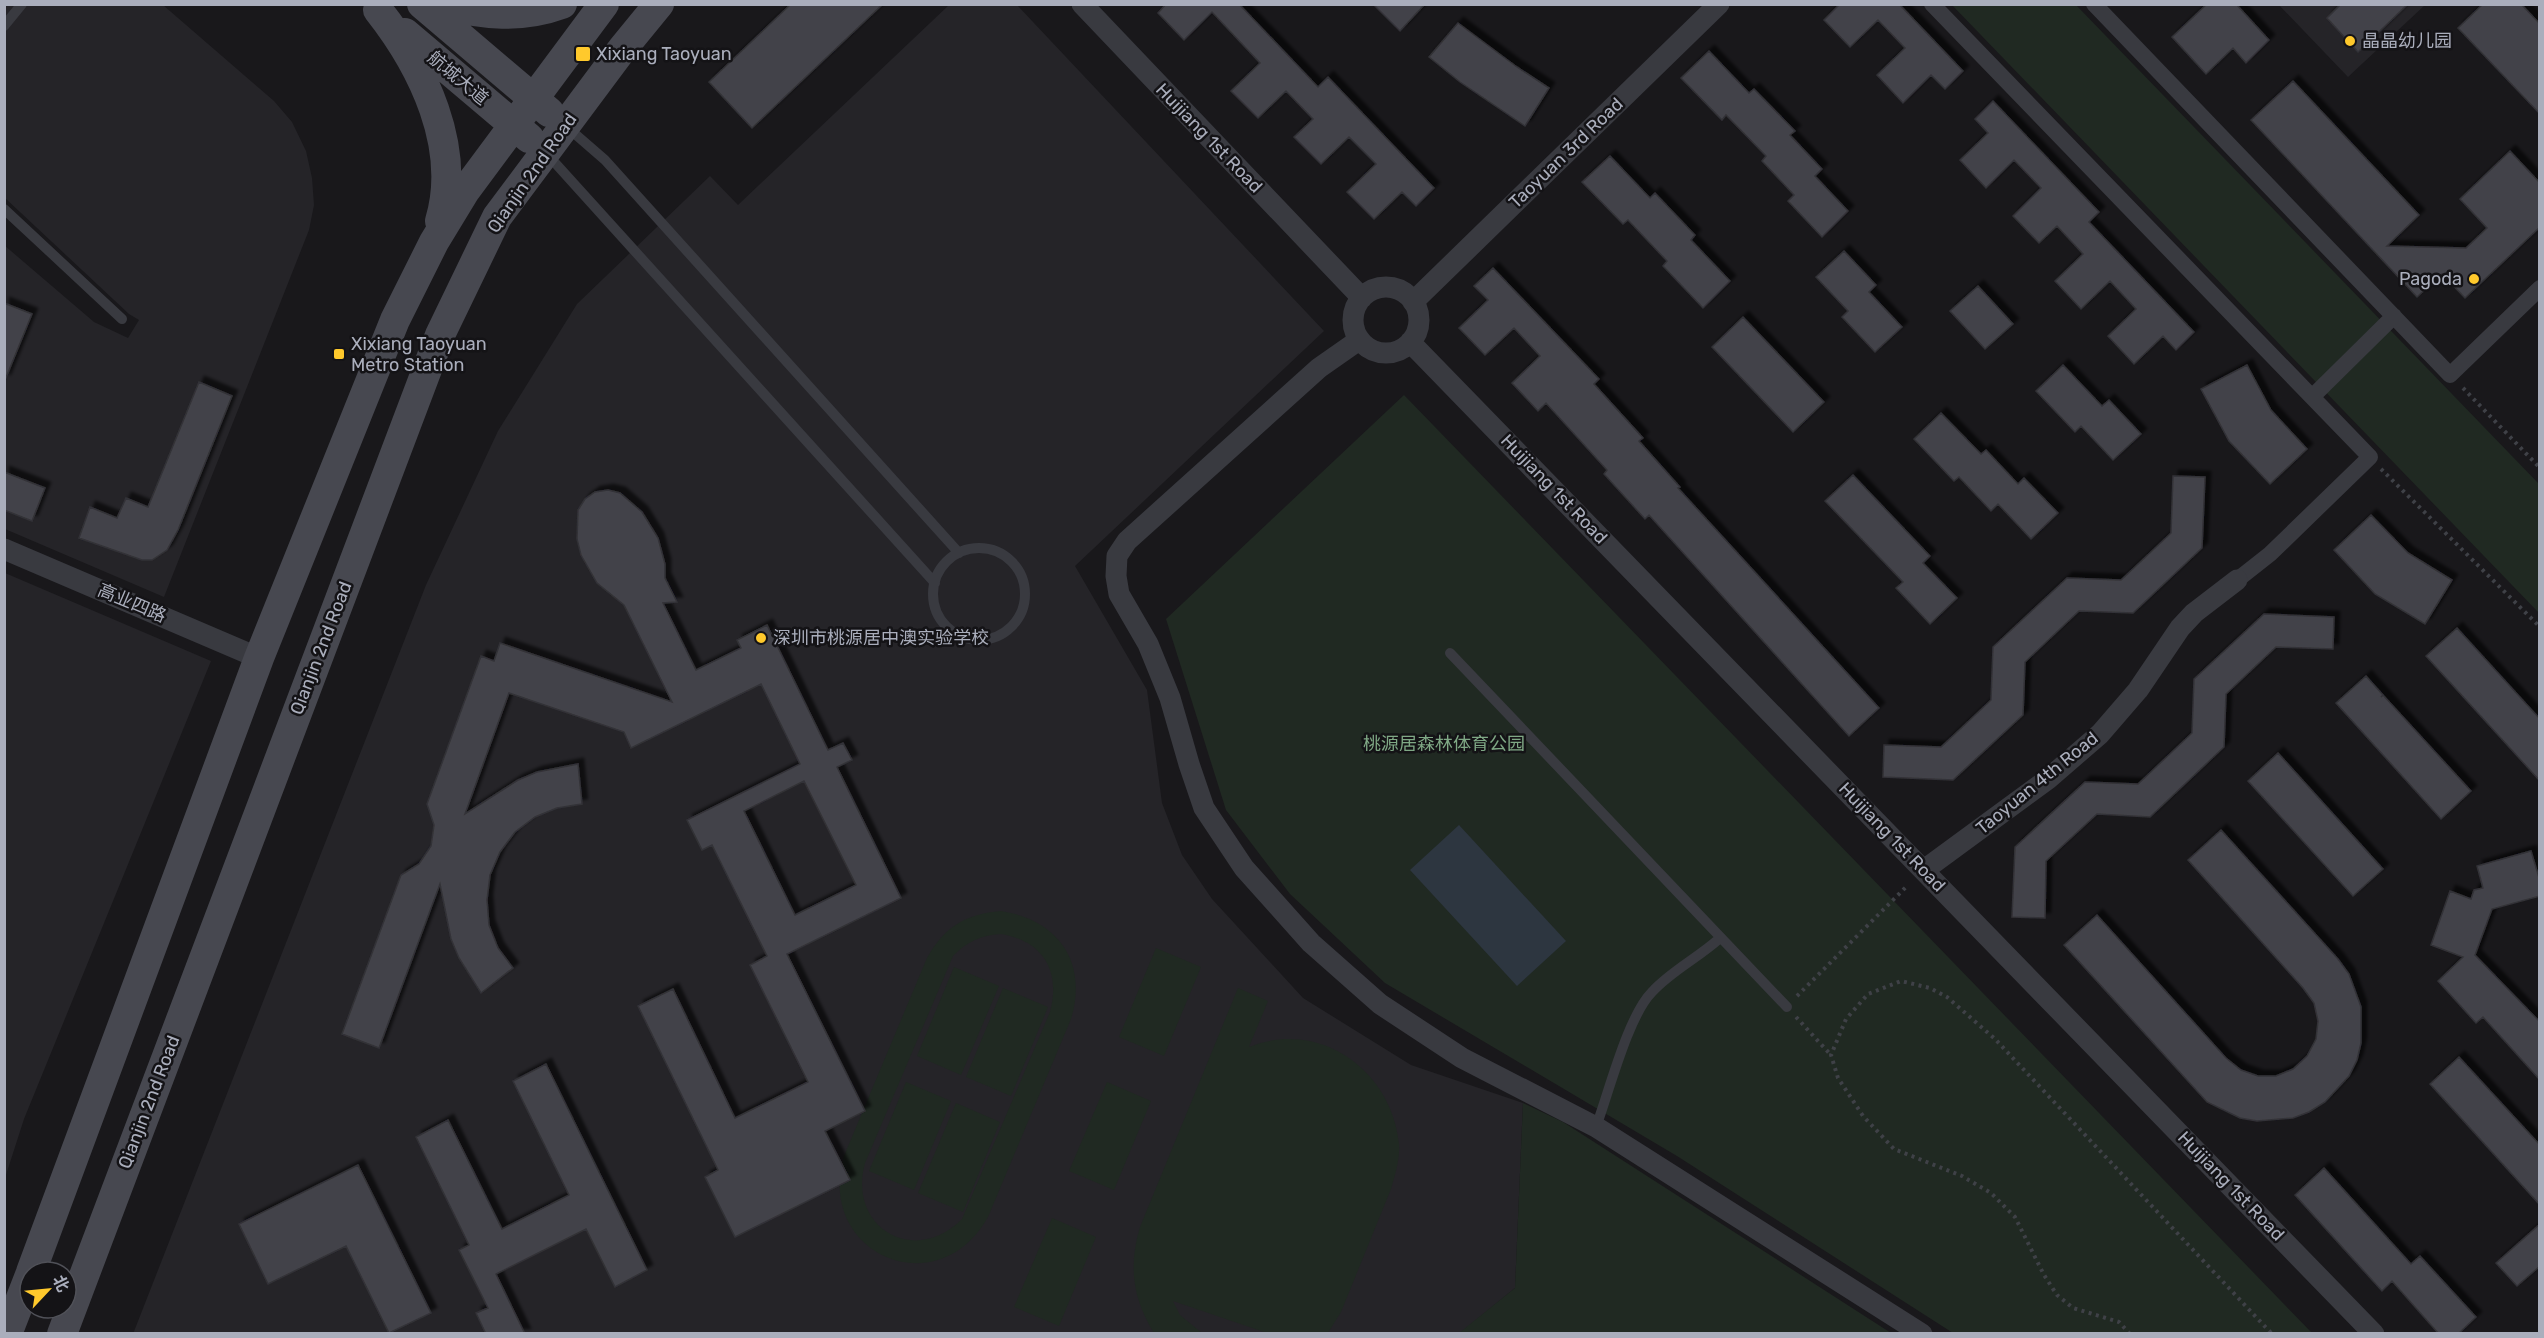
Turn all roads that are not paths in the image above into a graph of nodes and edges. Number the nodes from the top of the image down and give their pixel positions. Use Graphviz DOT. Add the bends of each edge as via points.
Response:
graph roads {
  1 [pos="22,4"];
  2 [pos="422,4"];
  3 [pos="442,4"];
  4 [pos="562,4"];
  5 [pos="604,4"];
  6 [pos="659,4"];
  7 [pos="1082,4"];
  8 [pos="1719,4"];
  9 [pos="1932,4"];
  10 [pos="2094,4"];
  11 [pos="374,8"];
  12 [pos="4,26"];
  13 [pos="533,98"];
  14 [pos="513,125"];
  15 [pos="565,125"];
  16 [pos="545,151"];
  17 [pos="4,209"];
  18 [pos="434,242"];
  19 [pos="2540,288"];
  20 [pos="1362,298"];
  21 [pos="1413,302"];
  22 [pos="2394,316"];
  23 [pos="122,319"];
  24 [pos="1359,340"];
  25 [pos="1410,342"];
  26 [pos="2312,397"];
  27 [pos="4,549"];
  28 [pos="958,553"];
  29 [pos="2237,580"];
  30 [pos="935,583"];
  31 [pos="1450,653"];
  32 [pos="259,658"];
  33 [pos="1924,870"];
  34 [pos="1720,938"];
  35 [pos="1787,1007"];
  36 [pos="1596,1127"];
  37 [pos="33,1260"];
  38 [pos="78,1285"];
  39 [pos="18,1302"];
  40 [pos="8,1334"];
  41 [pos="1922,1334"];
  42 [pos="2374,1334"];
  1 -- 12 [label="lane"];
  2 -- 13 [label="main road, 航城大道"];
  3 -- 4 [label="main road" via="476,13 512,16"];
  5 -- 13 [label="main road"];
  6 -- 15 [label="main road, Qianjin 2nd Road"];
  7 -- 20 [label="street, Huijiang 1st Road"];
  8 -- 21 [label="street, Taoyuan 3rd Road"];
  9 -- 26 [label="street"];
  10 -- 22 [label="street"];
  11 -- 14 [label="main road, 航城大道"];
  11 -- 18 [label="main road" via="399,38 415,66 440,133 447,167 446,202"];
  13 -- 14 [label="main road"];
  13 -- 15 [label="main road, 航城大道"];
  14 -- 16 [label="main road, 航城大道"];
  14 -- 18 [label="main road"];
  15 -- 16 [label="main road, Qianjin 2nd Road"];
  15 -- 28 [label="lane" via="605,160"];
  16 -- 30 [label="lane"];
  16 -- 38 [label="main road, Qianjin 2nd Road" via="497,217 440,335"];
  17 -- 23 [label="lane"];
  18 -- 32 [label="main road" via="371,375"];
  19 -- 22 [label="street" via="2450,375"];
  20 -- 21 [label="street" via="1388,287 1398,289"];
  20 -- 24 [label="street" via="1353,314"];
  21 -- 25 [label="street" via="1419,322"];
  22 -- 26 [label="street"];
  24 -- 25 [label="street" via="1384,353"];
  24 -- 36 [label="street" via="1319,368 1127,541 1118,556 1119,594 1148,644 1170,698 1204,808 1244,868 1311,943 1380,1004 1462,1058"];
  25 -- 33 [label="street, Huijiang 1st Road"];
  26 -- 29 [label="street" via="2370,458 2270,554"];
  27 -- 32 [label="street, 高业四路"];
  28 -- 30 [label="lane" via="944,565"];
  28 -- 30 [label="lane" via="984,548 997,552 1017,568 1025,593 1019,618 1000,636 975,640 962,637 946,626 936,609"];
  29 -- 33 [label="street, Taoyuan 4th Road" via="2180,628 2138,690 2100,734 2048,779"];
  31 -- 34 [label="lane"];
  32 -- 37 [label="main road"];
  33 -- 42 [label="street, Huijiang 1st Road"];
  34 -- 35 [label="lane"];
  34 -- 36 [label="lane" via="1650,993 1636,1014"];
  36 -- 41 [label="street"];
  39 -- 40 [label="main road"];
}
